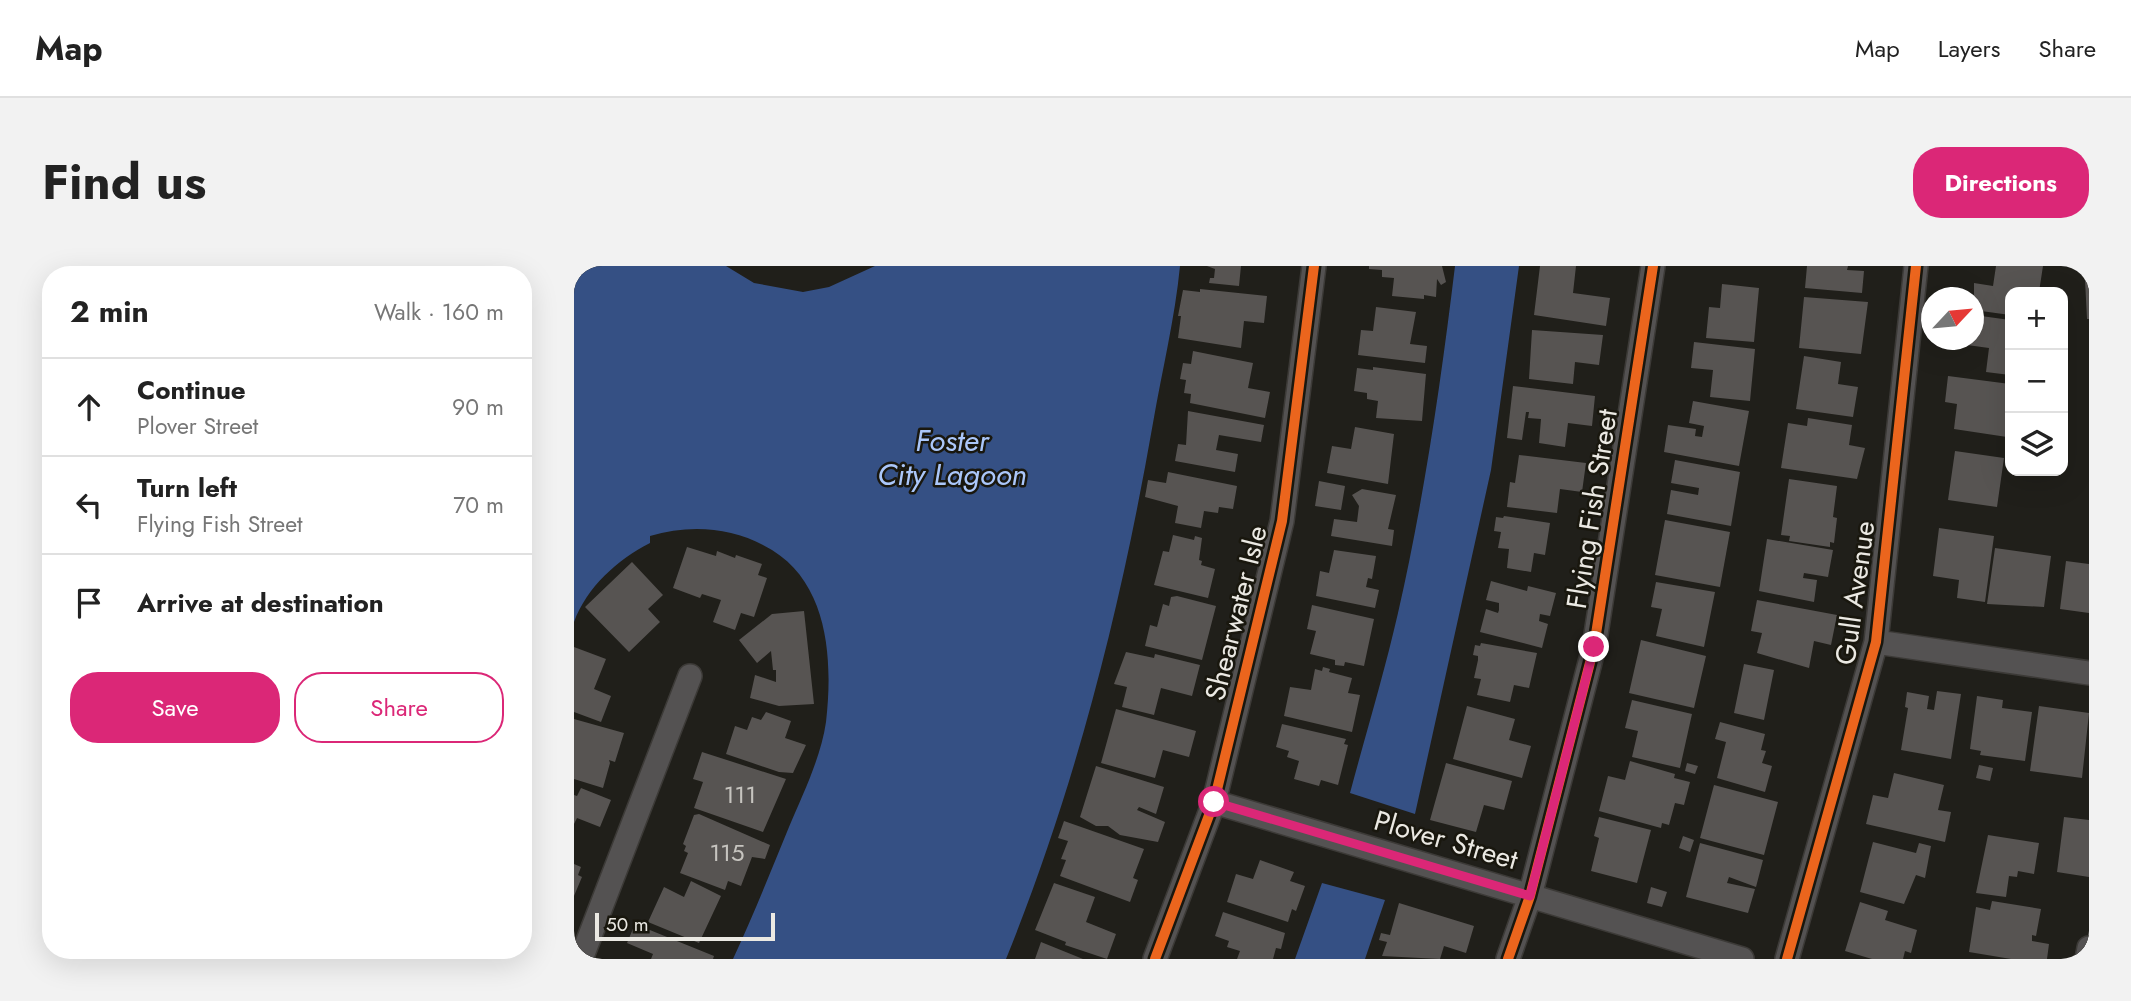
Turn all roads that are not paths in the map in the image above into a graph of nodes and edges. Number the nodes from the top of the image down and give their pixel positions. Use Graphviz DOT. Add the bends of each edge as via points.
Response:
graph roads {
  1 [pos="1314,266"];
  2 [pos="1653,266"];
  3 [pos="1916,266"];
  4 [pos="1876,642"];
  5 [pos="2089,673"];
  6 [pos="690,676"];
  7 [pos="1214,802"];
  8 [pos="1530,896"];
  9 [pos="2089,948"];
  10 [pos="581,959"];
  11 [pos="1155,959"];
  12 [pos="1508,959"];
  13 [pos="1742,959"];
  14 [pos="1787,959"];
  15 [pos="2087,959"];
  1 -- 7 [label="street, Shearwater Isle" via="1282,521"];
  2 -- 8 [label="street, Flying Fish Street" via="1594,647"];
  3 -- 4 [label="street, Gull Avenue"];
  4 -- 5 [label="street, Gull Avenue"];
  4 -- 14 [label="street, Gull Avenue"];
  6 -- 10 [label="street"];
  7 -- 8 [label="street, Plover Street"];
  7 -- 11 [label="street, Shearwater Isle"];
  8 -- 12 [label="street, Flying Fish Street"];
  8 -- 13 [label="street, Plover Street"];
  9 -- 15 [label="street"];
}
